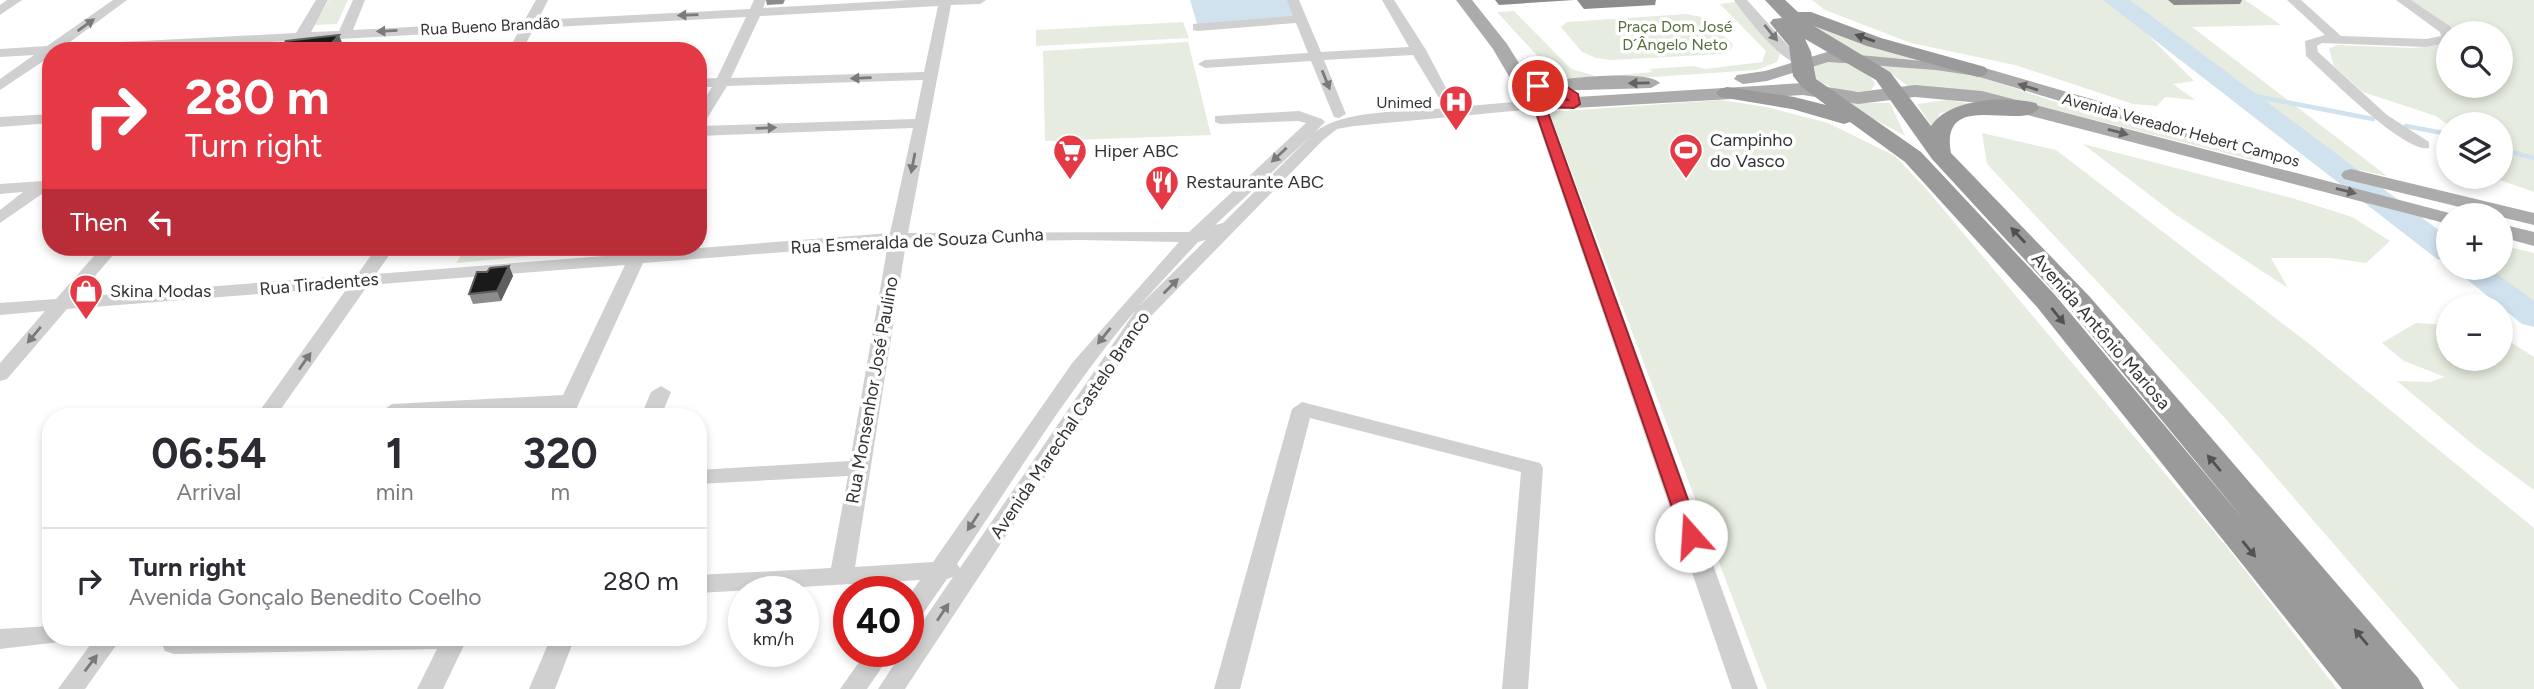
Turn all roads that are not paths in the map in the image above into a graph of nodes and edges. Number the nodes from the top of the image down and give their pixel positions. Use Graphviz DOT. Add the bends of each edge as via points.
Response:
graph roads {
  1 [pos="16,0"];
  2 [pos="121,0"];
  3 [pos="322,0"];
  4 [pos="359,0"];
  5 [pos="542,0"];
  6 [pos="647,0"];
  7 [pos="980,0"];
  8 [pos="1293,0"];
  9 [pos="1388,0"];
  10 [pos="1464,0"];
  11 [pos="1741,0"];
  12 [pos="1756,0"];
  13 [pos="2293,0"];
  14 [pos="2402,0"];
  15 [pos="946,1"];
  16 [pos="1778,4"];
  17 [pos="758,6"];
  18 [pos="0,11"];
  19 [pos="639,17"];
  20 [pos="1301,19"];
  21 [pos="530,24"];
  22 [pos="1198,27"];
  23 [pos="345,33"];
  24 [pos="302,36"];
  25 [pos="2335,37"];
  26 [pos="62,42"];
  27 [pos="194,42"];
  28 [pos="296,42"];
  29 [pos="520,42"];
  30 [pos="1502,49"];
  31 [pos="42,50"];
  32 [pos="1419,50"];
  33 [pos="0,52"];
  34 [pos="1316,55"];
  35 [pos="42,56"];
  36 [pos="1852,58"];
  37 [pos="1803,63"];
  38 [pos="1205,64"];
  39 [pos="1978,71"];
  40 [pos="929,76"];
  41 [pos="707,85"];
  42 [pos="1558,85"];
  43 [pos="0,86"];
  44 [pos="719,88"];
  45 [pos="707,91"];
  46 [pos="1823,92"];
  47 [pos="1727,93"];
  48 [pos="1898,94"];
  49 [pos="1533,98"];
  50 [pos="1574,104"];
  51 [pos="1450,106"];
  52 [pos="707,107"];
  53 [pos="2028,108"];
  54 [pos="1339,114"];
  55 [pos="42,119"];
  56 [pos="1220,119"];
  57 [pos="0,122"];
  58 [pos="1317,122"];
  59 [pos="921,123"];
  60 [pos="707,131"];
  61 [pos="1878,133"];
  62 [pos="2424,145"];
  63 [pos="1927,155"];
  64 [pos="42,186"];
  65 [pos="0,188"];
  66 [pos="42,189"];
  67 [pos="2436,214"];
  68 [pos="0,218"];
  69 [pos="2534,219"];
  70 [pos="1233,223"];
  71 [pos="2513,233"];
  72 [pos="1197,237"];
  73 [pos="898,238"];
  74 [pos="2534,239"];
  75 [pos="707,249"];
  76 [pos="103,256"];
  77 [pos="379,256"];
  78 [pos="609,256"];
  79 [pos="639,256"];
  80 [pos="361,280"];
  81 [pos="58,304"];
  82 [pos="0,309"];
  83 [pos="1079,368"];
  84 [pos="1101,372"];
  85 [pos="0,375"];
  86 [pos="661,392"];
  87 [pos="272,408"];
  88 [pos="567,408"];
  89 [pos="654,408"];
  90 [pos="1016,457"];
  91 [pos="1048,457"];
  92 [pos="858,468"];
  93 [pos="707,476"];
  94 [pos="942,570"];
  95 [pos="971,570"];
  96 [pos="842,575"];
  97 [pos="707,583"];
  98 [pos="924,594"];
  99 [pos="42,636"];
  100 [pos="0,639"];
  101 [pos="103,646"];
  102 [pos="451,646"];
  103 [pos="559,646"];
  104 [pos="869,667"];
  105 [pos="71,689"];
  106 [pos="430,689"];
  107 [pos="542,689"];
  108 [pos="853,689"];
  109 [pos="891,689"];
  110 [pos="1227,689"];
  111 [pos="1515,689"];
  112 [pos="1745,689"];
  113 [pos="2364,689"];
  114 [pos="2405,689"];
  1 -- 18 [label="street"];
  26 -- 2 [label="street, one-way"];
  3 -- 24 [label="street"];
  4 -- 23 [label="street"];
  5 -- 21 [label="street"];
  6 -- 19 [label="street"];
  7 -- 15 [label="street, Rua Bueno Brandão"];
  8 -- 20 [label="street"];
  9 -- 32 [label="street"];
  10 -- 30 [label="main road"];
  11 -- 37 [label="street, one-way" via="1786,52"];
  12 -- 37 [label="highway" via="1800,44"];
  13 -- 25 [label="street"];
  14 -- 25 [label="street" via="2446,30 2448,39 2426,43"];
  15 -- 17 [label="street, Rua Bueno Brandão"];
  15 -- 40 [label="street, Rua Monsenhor José Paulino"];
  16 -- 36 [label="highway, Avenida Antônio Mariosa" via="1813,36"];
  39 -- 16 [label="highway, one-way" via="1874,42"];
  17 -- 19 [label="street, Rua Bueno Brandão, one-way"];
  17 -- 44 [label="street"];
  19 -- 21 [label="street, Rua Bueno Brandão"];
  20 -- 22 [label="street"];
  20 -- 34 [label="street"];
  21 -- 23 [label="street, Rua Bueno Brandão, one-way"];
  21 -- 29 [label="street"];
  23 -- 24 [label="street, Rua Bueno Brandão"];
  24 -- 27 [label="street, Rua Bueno Brandão"];
  24 -- 28 [label="street"];
  25 -- 62 [label="street" via="2310,44 2311,53 2382,118"];
  30 -- 42 [label="main road"];
  30 -- 49 [label="main road"];
  31 -- 33 [label="street, Rua Bueno Brandão"];
  32 -- 34 [label="street"];
  32 -- 51 [label="street"];
  34 -- 38 [label="street"];
  34 -- 54 [label="street, one-way"];
  35 -- 43 [label="street"];
  36 -- 37 [label="main road, Avenida Vereador Hebert Campos" via="1827,57"];
  36 -- 39 [label="main road, Avenida Vereador Hebert Campos"];
  36 -- 48 [label="highway, Avenida Antônio Mariosa" via="1875,69"];
  37 -- 42 [label="main road, one-way" via="1767,76 1738,79"];
  37 -- 46 [label="highway" via="1803,76"];
  69 -- 39 [label="main road, Avenida Vereador Hebert Campos, one-way" via="2259,153"];
  40 -- 44 [label="street, one-way"];
  40 -- 59 [label="street, Rua Monsenhor José Paulino"];
  41 -- 44 [label="street"];
  42 -- 49 [label="main road" via="1538,86"];
  42 -- 50 [label="main road" via="1569,90"];
  44 -- 45 [label="street"];
  44 -- 52 [label="street"];
  46 -- 47 [label="main road"];
  46 -- 48 [label="main road, Avenida Vereador Hebert Campos" via="1866,99"];
  46 -- 61 [label="highway"];
  47 -- 50 [label="main road"];
  47 -- 61 [label="highway" via="1832,112"];
  48 -- 53 [label="main road, Avenida Vereador Hebert Campos" via="1941,92"];
  48 -- 63 [label="highway, Avenida Antônio Mariosa"];
  49 -- 50 [label="main road"];
  49 -- 51 [label="street, Avenida Marechal Castelo Branco"];
  49 -- 70 [label="street, Avenida Marechal Castelo Branco" via="1332,126"];
  49 -- 112 [label="street"];
  51 -- 54 [label="street, Avenida Marechal Castelo Branco"];
  53 -- 63 [label="highway" via="1964,112 1945,121"];
  53 -- 67 [label="main road, Avenida Vereador Hebert Campos, one-way"];
  54 -- 58 [label="street, Avenida Marechal Castelo Branco"];
  55 -- 57 [label="street"];
  56 -- 58 [label="street" via="1299,116"];
  58 -- 72 [label="street, Avenida Marechal Castelo Branco, one-way"];
  60 -- 59 [label="street, one-way"];
  59 -- 73 [label="street, Rua Monsenhor José Paulino, one-way"];
  61 -- 63 [label="highway"];
  63 -- 113 [label="highway, Avenida Antônio Mariosa, one-way"];
  114 -- 63 [label="highway, Avenida Antônio Mariosa, one-way" via="2080,303"];
  64 -- 65 [label="street"];
  66 -- 68 [label="street"];
  70 -- 72 [label="street, Avenida Marechal Castelo Branco"];
  84 -- 70 [label="street, Avenida Marechal Castelo Branco, one-way" via="1143,313"];
  71 -- 74 [label="main road"];
  72 -- 73 [label="street, Rua Esmeralda de Souza Cunha"];
  72 -- 83 [label="street, Avenida Marechal Castelo Branco, one-way" via="1122,313"];
  73 -- 75 [label="street, Rua Esmeralda de Souza Cunha"];
  73 -- 92 [label="street, Rua Monsenhor José Paulino"];
  76 -- 81 [label="street"];
  77 -- 80 [label="street"];
  78 -- 80 [label="street, Rua Tiradentes"];
  79 -- 88 [label="street"];
  80 -- 81 [label="street, Rua Tiradentes"];
  87 -- 80 [label="street, one-way"];
  81 -- 82 [label="street, Rua Tiradentes"];
  81 -- 85 [label="street, one-way"];
  83 -- 84 [label="street"];
  83 -- 90 [label="street, Avenida Marechal Castelo Branco"];
  84 -- 91 [label="street, Avenida Marechal Castelo Branco"];
  86 -- 89 [label="street"];
  90 -- 91 [label="street" via="1034,461"];
  90 -- 94 [label="street, Avenida Marechal Castelo Branco, one-way"];
  91 -- 95 [label="street, Avenida Marechal Castelo Branco"];
  92 -- 93 [label="street"];
  92 -- 96 [label="street, Rua Monsenhor José Paulino"];
  94 -- 95 [label="street"];
  94 -- 96 [label="street"];
  94 -- 98 [label="street, Avenida Marechal Castelo Branco"];
  109 -- 95 [label="street, Avenida Marechal Castelo Branco, one-way"];
  96 -- 97 [label="street"];
  99 -- 100 [label="street"];
  105 -- 101 [label="street, one-way"];
  102 -- 106 [label="street"];
  103 -- 107 [label="street"];
  104 -- 108 [label="street"];
  110 -- 111 [label="street" via="1302,410 1532,468"];
}
